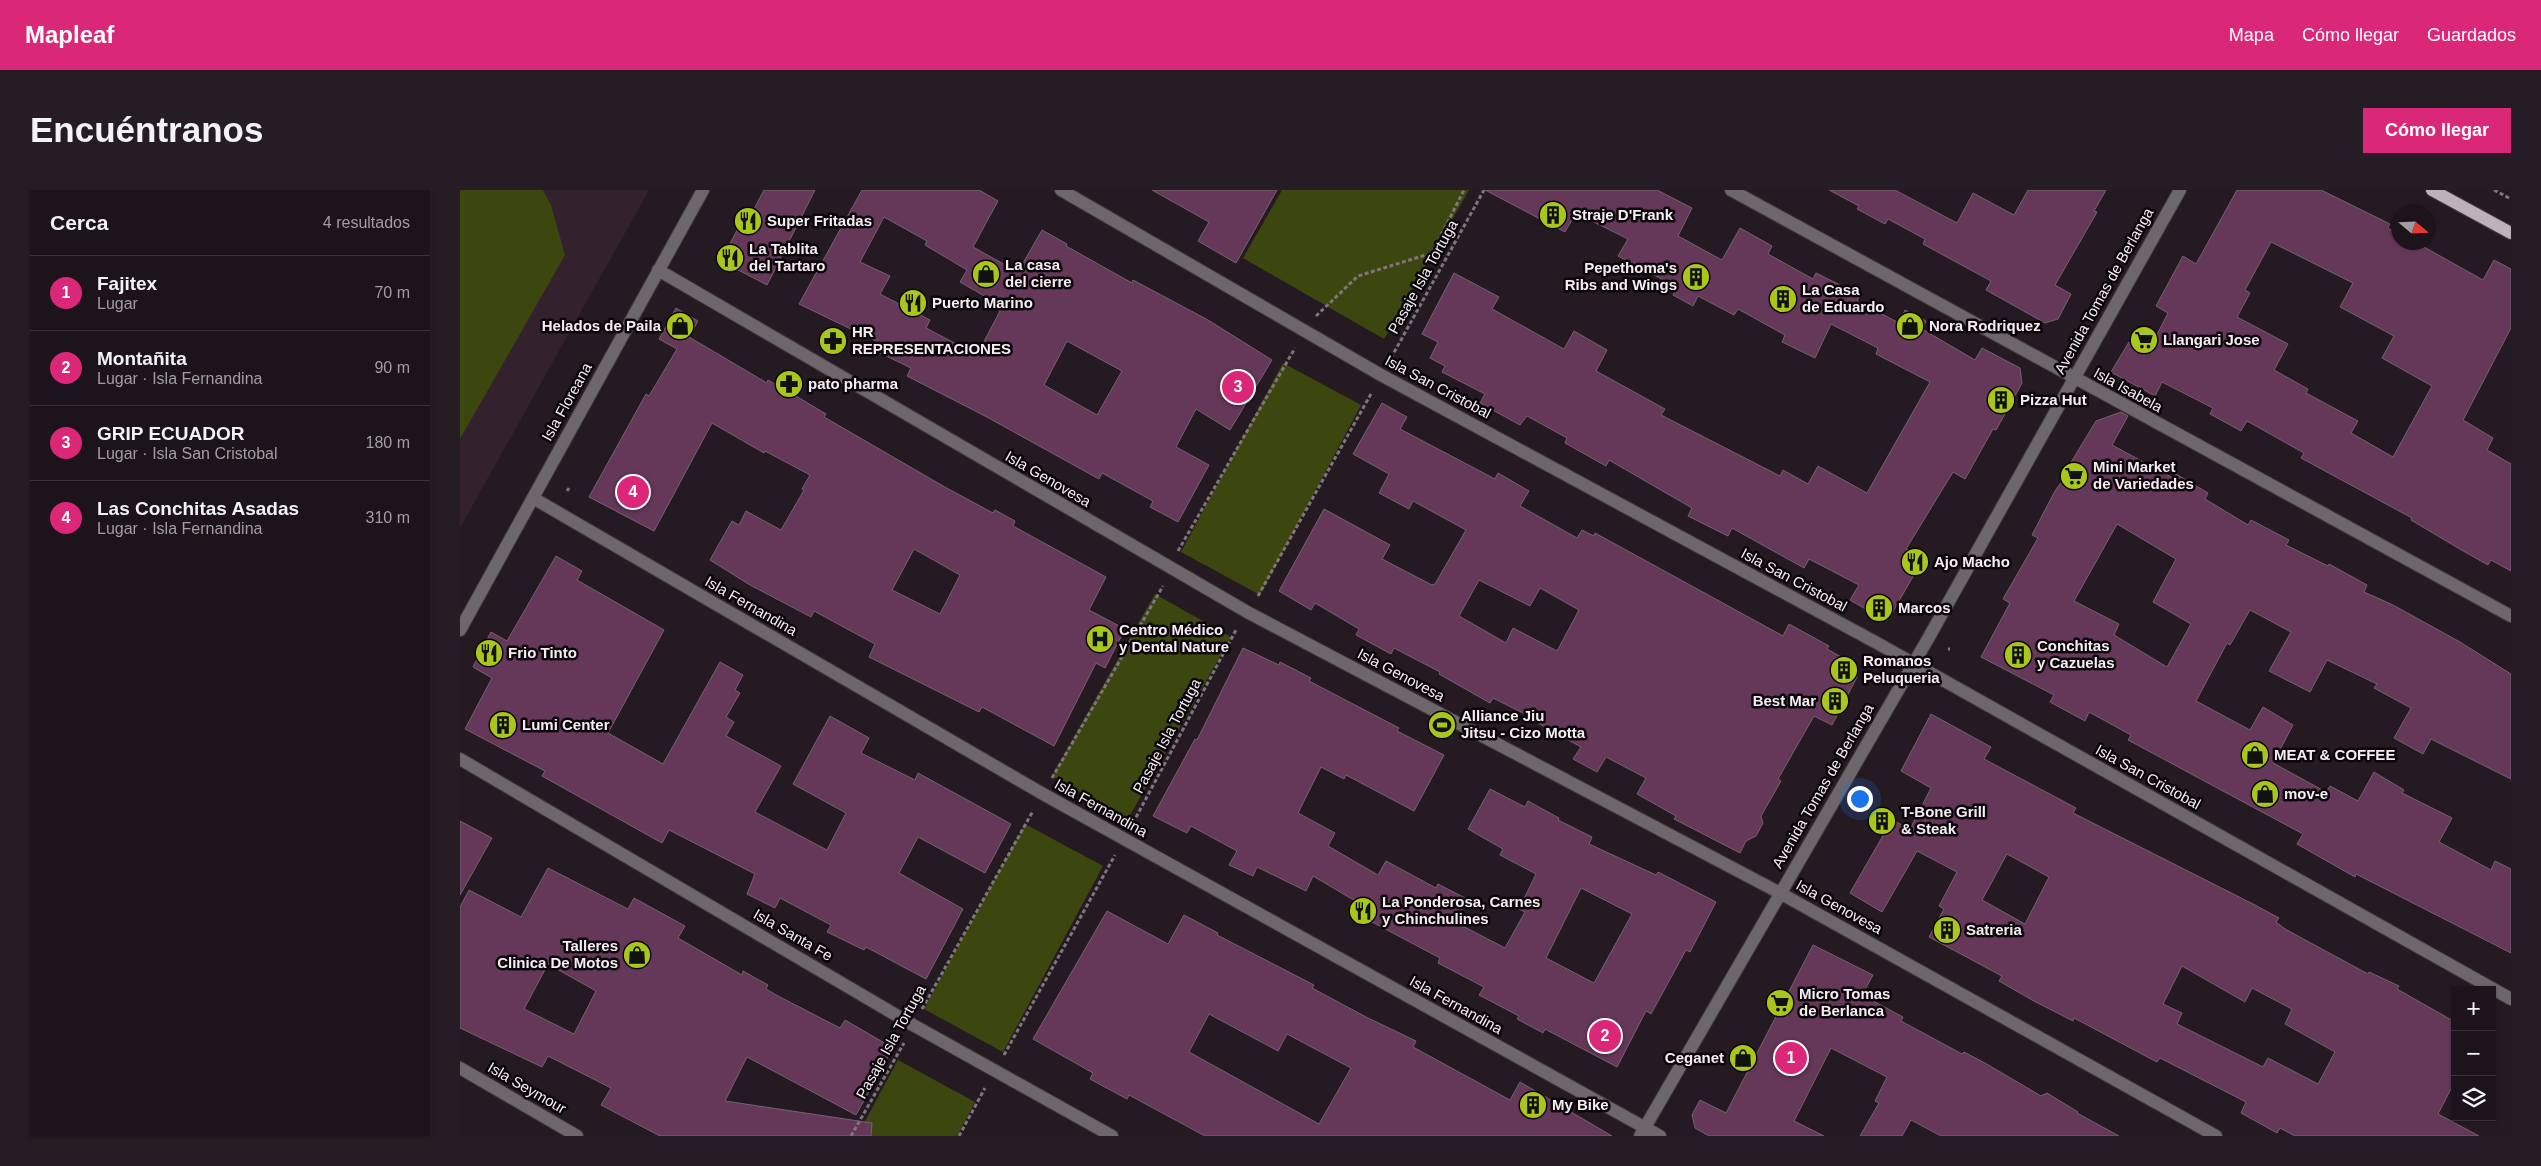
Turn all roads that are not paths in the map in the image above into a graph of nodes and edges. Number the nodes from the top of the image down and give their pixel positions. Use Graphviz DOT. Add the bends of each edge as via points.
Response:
graph roads {
  1 [pos="703,190"];
  2 [pos="1062,190"];
  3 [pos="1731,190"];
  4 [pos="2180,190"];
  5 [pos="2432,190"];
  6 [pos="2511,233"];
  7 [pos="658,270"];
  8 [pos="2073,378"];
  9 [pos="533,498"];
  10 [pos="2511,616"];
  11 [pos="460,630"];
  12 [pos="1913,664"];
  13 [pos="460,759"];
  14 [pos="1780,893"];
  15 [pos="2511,999"];
  16 [pos="460,1068"];
  17 [pos="1642,1132"];
  18 [pos="577,1136"];
  19 [pos="1112,1136"];
  20 [pos="1660,1136"];
  21 [pos="2216,1136"];
  1 -- 7 [label="street, Isla Floreana"];
  2 -- 12 [label="street, Isla San Cristobal" via="1381,376"];
  3 -- 8 [label="street, Isla Isabela"];
  4 -- 8 [label="street, Avenida Tomas de Berlanga"];
  5 -- 6 [label="main road"];
  7 -- 9 [label="street, Isla Floreana"];
  7 -- 14 [label="street, Isla Genovesa" via="1249,613"];
  8 -- 10 [label="street, Isla Isabela"];
  8 -- 12 [label="street, Avenida Tomas de Berlanga"];
  9 -- 11 [label="street, Isla Floreana"];
  9 -- 17 [label="street, Isla Fernandina" via="1042,794"];
  12 -- 14 [label="street, Avenida Tomas de Berlanga"];
  12 -- 15 [label="street, Isla San Cristobal"];
  13 -- 19 [label="street, Isla Santa Fe" via="913,1025"];
  14 -- 17 [label="street, Avenida Tomas de Berlanga"];
  14 -- 21 [label="street, Isla Genovesa"];
  16 -- 18 [label="street, Isla Seymour"];
  17 -- 20 [label="street, Isla Fernandina"];
}
